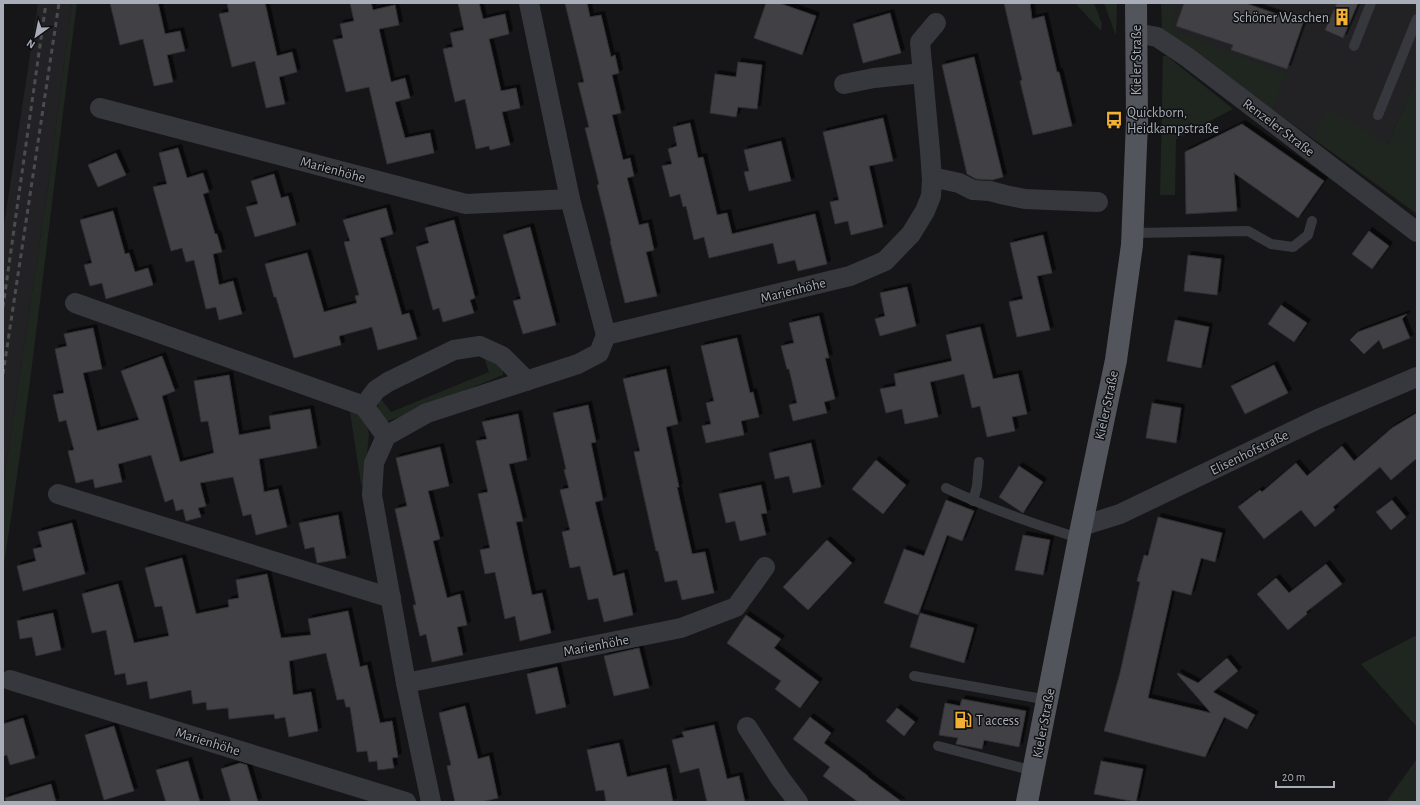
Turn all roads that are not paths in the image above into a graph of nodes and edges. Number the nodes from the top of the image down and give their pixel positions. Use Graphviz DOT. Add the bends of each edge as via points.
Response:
graph roads {
  1 [pos="529,3"];
  2 [pos="1136,3"];
  3 [pos="1371,3"];
  4 [pos="1417,19"];
  5 [pos="936,23"];
  6 [pos="1136,33"];
  7 [pos="1354,46"];
  8 [pos="923,73"];
  9 [pos="844,84"];
  10 [pos="100,108"];
  11 [pos="1378,115"];
  12 [pos="932,180"];
  13 [pos="570,199"];
  14 [pos="1098,202"];
  15 [pos="1312,221"];
  16 [pos="1417,232"];
  17 [pos="1134,233"];
  18 [pos="75,303"];
  19 [pos="606,335"];
  20 [pos="1417,377"];
  21 [pos="527,381"];
  22 [pos="364,406"];
  23 [pos="386,436"];
  24 [pos="979,462"];
  25 [pos="946,488"];
  26 [pos="58,494"];
  27 [pos="973,501"];
  28 [pos="1080,532"];
  29 [pos="765,567"];
  30 [pos="391,598"];
  31 [pos="914,676"];
  32 [pos="10,680"];
  33 [pos="406,683"];
  34 [pos="1048,700"];
  35 [pos="747,727"];
  36 [pos="938,746"];
  37 [pos="1034,771"];
  38 [pos="406,802"];
  39 [pos="431,802"];
  40 [pos="798,802"];
  41 [pos="1027,802"];
  1 -- 13 [label="street"];
  2 -- 6 [label="main road, Kieler Straße"];
  3 -- 7 [label="lane"];
  4 -- 11 [label="lane"];
  5 -- 8 [label="street, Marienhöhe" via="920,42"];
  6 -- 16 [label="street, Renzeler Straße" via="1157,37 1187,57"];
  6 -- 17 [label="main road, Kieler Straße"];
  8 -- 9 [label="street"];
  8 -- 12 [label="street, Marienhöhe"];
  10 -- 13 [label="street, Marienhöhe" via="466,204"];
  12 -- 14 [label="street" via="941,179 960,183 973,190 1025,199"];
  12 -- 19 [label="street, Marienhöhe" via="931,196 925,211 911,234 885,261 850,276"];
  13 -- 19 [label="street"];
  15 -- 17 [label="lane" via="1308,235 1293,247 1271,244 1248,230"];
  17 -- 28 [label="main road, Kieler Straße" via="1116,360"];
  18 -- 22 [label="street"];
  19 -- 21 [label="street" via="600,353 578,364"];
  20 -- 28 [label="street, Elisenhofstraße" via="1318,419"];
  21 -- 22 [label="street" via="502,356 480,346 454,350 388,382 376,390"];
  21 -- 23 [label="street" via="427,413"];
  22 -- 23 [label="street"];
  23 -- 30 [label="street" via="374,463 372,495"];
  24 -- 27 [label="lane"];
  25 -- 27 [label="lane"];
  26 -- 30 [label="street"];
  27 -- 28 [label="lane" via="1038,526"];
  28 -- 34 [label="main road, Kieler Straße"];
  29 -- 33 [label="street, Marienhöhe" via="736,607 681,628"];
  30 -- 33 [label="street"];
  31 -- 34 [label="lane"];
  32 -- 38 [label="street, Marienhöhe"];
  33 -- 39 [label="street"];
  34 -- 37 [label="main road, Kieler Straße"];
  35 -- 40 [label="street"];
  36 -- 37 [label="lane"];
  37 -- 41 [label="main road, Kieler Straße"];
}
